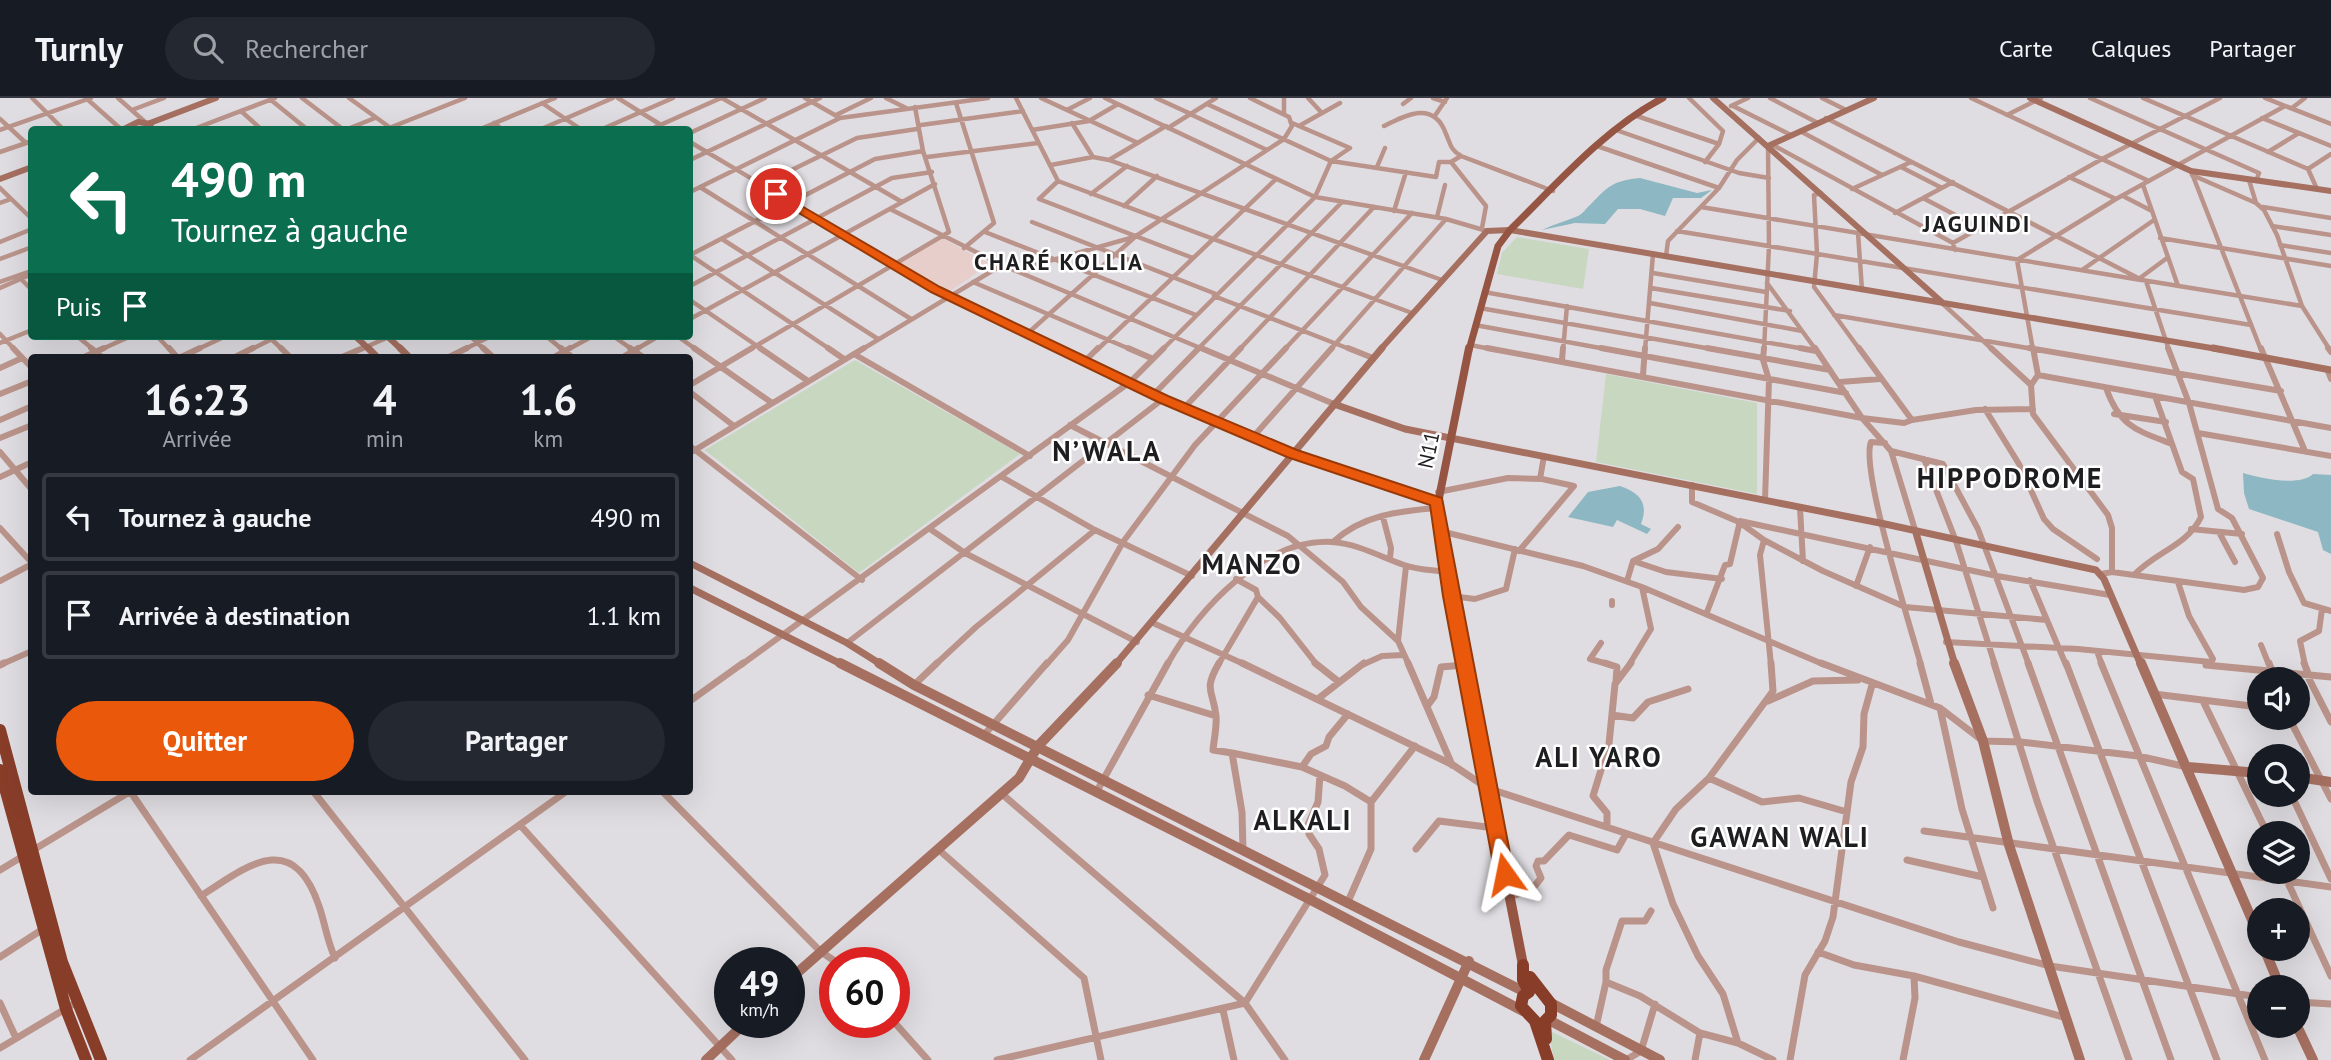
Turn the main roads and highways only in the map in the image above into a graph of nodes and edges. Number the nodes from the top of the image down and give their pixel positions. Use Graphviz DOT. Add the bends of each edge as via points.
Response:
graph roads {
  1 [pos="1663,98"];
  2 [pos="0,730"];
  3 [pos="1,778"];
  4 [pos="26,854"];
  5 [pos="1523,965"];
  6 [pos="1531,992"];
  7 [pos="71,1006"];
  8 [pos="1542,1020"];
  9 [pos="1547,1054"];
  10 [pos="86,1060"];
  11 [pos="102,1060"];
  1 -- 5 [label="main road, N11" via="1597,146 1510,230 1493,254 1437,501 1451,596"];
  2 -- 4 [label="highway"];
  3 -- 4 [label="highway"];
  4 -- 7 [label="highway"];
  5 -- 6 [label="highway" via="1523,979"];
  6 -- 8 [label="highway" via="1521,1000 1523,1011"];
  6 -- 8 [label="highway" via="1552,1003 1552,1012"];
  7 -- 10 [label="highway"];
  7 -- 11 [label="highway"];
  8 -- 9 [label="highway"];
}
